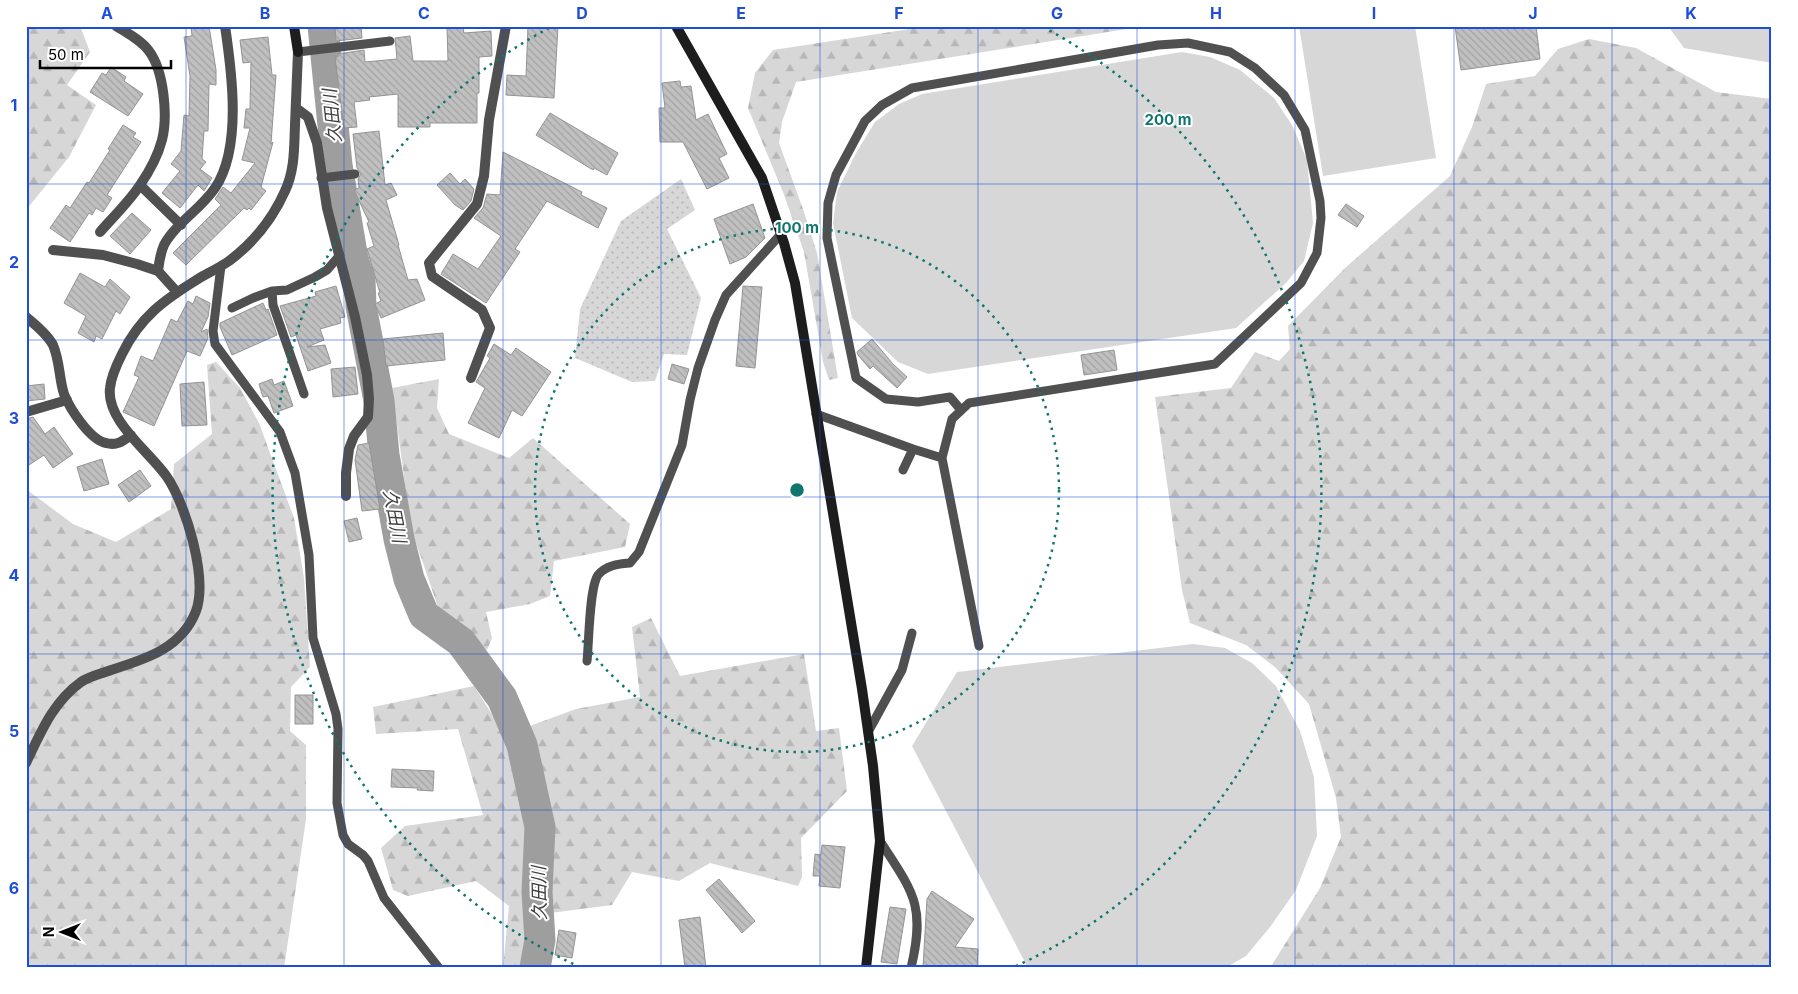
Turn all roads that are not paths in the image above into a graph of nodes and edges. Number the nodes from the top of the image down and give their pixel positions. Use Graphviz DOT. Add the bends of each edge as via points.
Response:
graph roads {
  1 [pos="116,26"];
  2 [pos="225,26"];
  3 [pos="294,26"];
  4 [pos="506,26"];
  5 [pos="676,26"];
  6 [pos="390,41"];
  7 [pos="298,52"];
  8 [pos="296,108"];
  9 [pos="352,174"];
  10 [pos="326,178"];
  11 [pos="140,185"];
  12 [pos="181,225"];
  13 [pos="100,232"];
  14 [pos="781,234"];
  15 [pos="52,250"];
  16 [pos="340,255"];
  17 [pos="221,266"];
  18 [pos="158,272"];
  19 [pos="272,291"];
  20 [pos="177,292"];
  21 [pos="232,308"];
  22 [pos="26,317"];
  23 [pos="471,378"];
  24 [pos="304,394"];
  25 [pos="67,400"];
  26 [pos="961,410"];
  27 [pos="26,412"];
  28 [pos="816,414"];
  29 [pos="131,435"];
  30 [pos="913,449"];
  31 [pos="942,458"];
  32 [pos="903,470"];
  33 [pos="346,496"];
  34 [pos="912,633"];
  35 [pos="979,646"];
  36 [pos="587,661"];
  37 [pos="868,732"];
  38 [pos="26,762"];
  39 [pos="880,841"];
  40 [pos="438,968"];
  41 [pos="866,968"];
  42 [pos="911,968"];
  1 -- 11 [label="street" via="149,50 161,80 162,140"];
  2 -- 12 [label="street" via="231,66 232,130 228,161 216,187"];
  3 -- 7 [label="street"];
  4 -- 23 [label="street" via="477,204 429,263 432,276 482,310 490,328"];
  5 -- 14 [label="street" via="762,178"];
  6 -- 7 [label="lane"];
  7 -- 8 [label="street"];
  8 -- 10 [label="street" via="308,117"];
  8 -- 17 [label="street" via="293,162 286,191 248,245"];
  9 -- 10 [label="lane"];
  10 -- 16 [label="street" via="326,208"];
  11 -- 12 [label="street"];
  11 -- 13 [label="street"];
  12 -- 18 [label="street" via="165,244"];
  14 -- 28 [label="street" via="795,283"];
  14 -- 36 [label="lane" via="726,295 698,368 682,445 639,552 630,563 611,566 598,575"];
  15 -- 18 [label="street" via="103,255"];
  16 -- 19 [label="lane" via="327,270 315,277 287,290"];
  16 -- 33 [label="street" via="367,375 369,399 368,417 349,449"];
  17 -- 20 [label="street"];
  17 -- 40 [label="lane" via="213,331 215,344 280,432 295,473 309,556 313,638 338,729 337,803 343,835 348,844 368,861 384,898"];
  18 -- 20 [label="street"];
  19 -- 21 [label="lane"];
  19 -- 24 [label="lane" via="273,304"];
  20 -- 29 [label="street" via="138,326 114,375 110,400"];
  22 -- 25 [label="street" via="52,345"];
  25 -- 27 [label="street"];
  25 -- 29 [label="street" via="95,437 106,443 122,442"];
  26 -- 26 [label="lane" via="969,403 1215,364 1301,283 1317,253 1320,201 1305,130 1284,95 1255,68 1230,52 1188,43 1158,44 912,88 882,105 865,121 836,175 828,203 827,238 856,378 886,400 918,402 950,397"];
  26 -- 31 [label="lane" via="952,419"];
  28 -- 30 [label="lane"];
  28 -- 37 [label="street"];
  29 -- 38 [label="street" via="167,478 183,511 200,576 197,608 183,634 170,646 151,656 84,679 72,689 47,719"];
  30 -- 31 [label="lane"];
  30 -- 32 [label="lane"];
  31 -- 35 [label="lane"];
  34 -- 37 [label="lane" via="902,670"];
  37 -- 39 [label="street"];
  39 -- 41 [label="street"];
  39 -- 42 [label="lane" via="908,884 915,904 918,934"];
}
